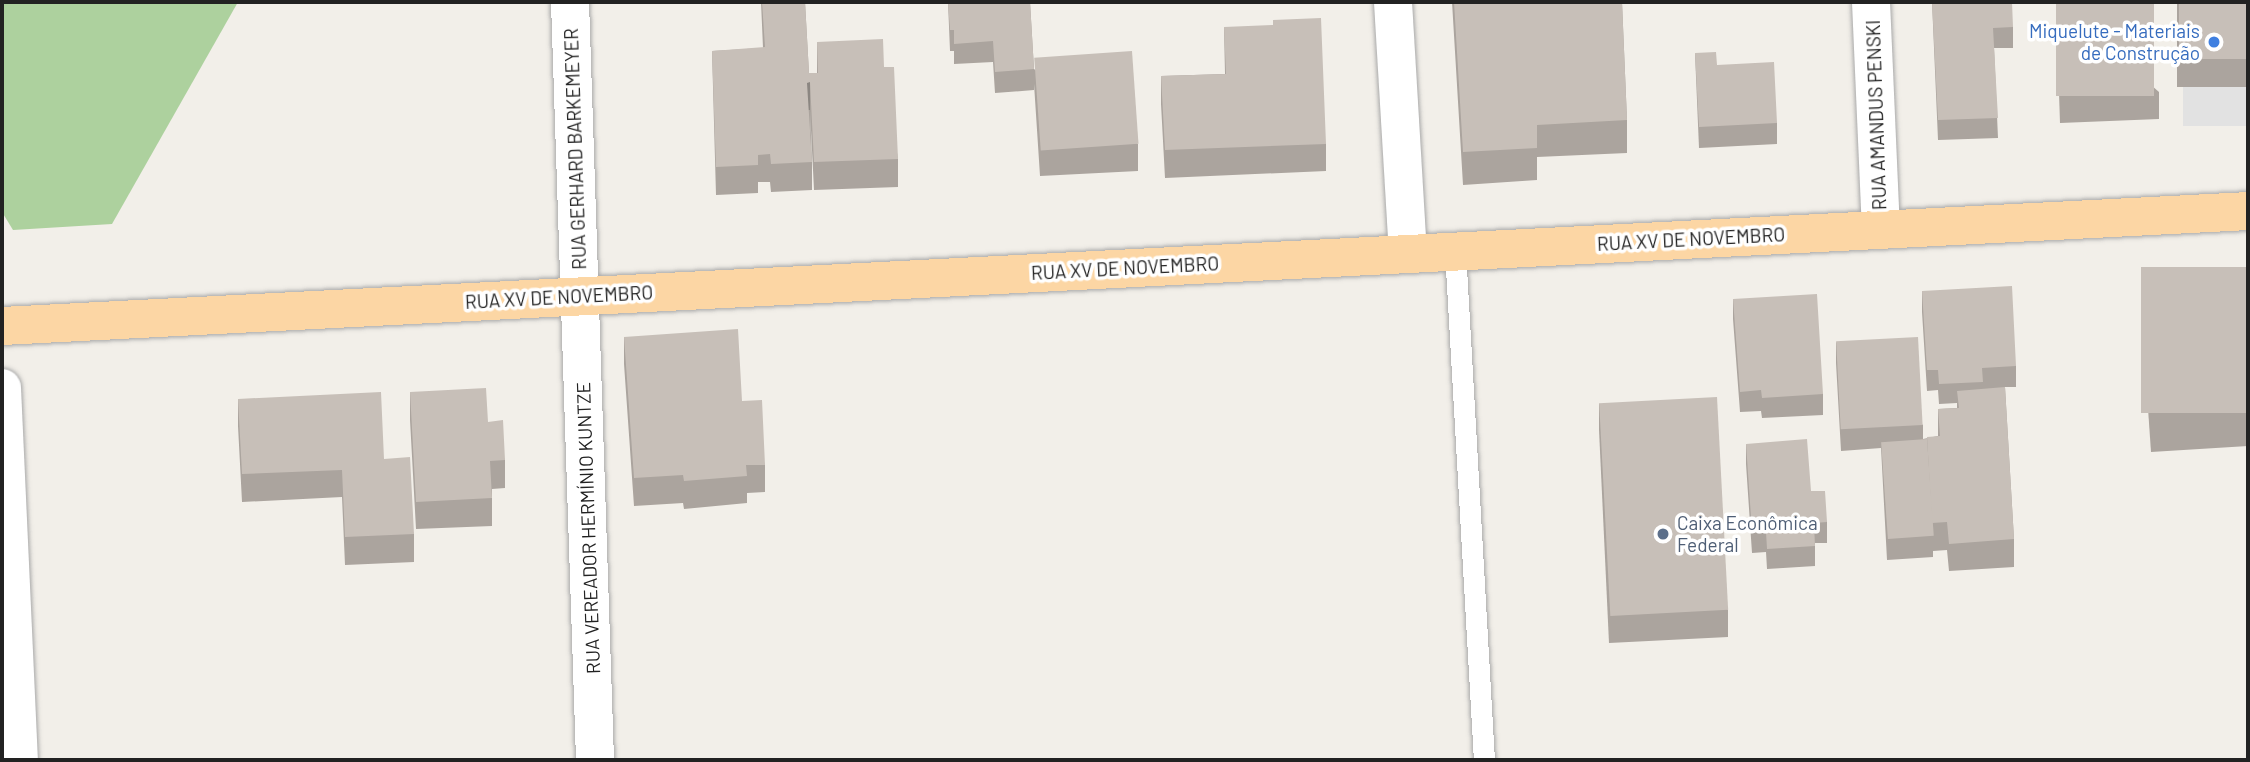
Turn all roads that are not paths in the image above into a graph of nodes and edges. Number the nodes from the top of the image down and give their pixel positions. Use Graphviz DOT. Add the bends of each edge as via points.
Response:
graph roads {
  1 [pos="570,2"];
  2 [pos="1393,2"];
  3 [pos="1871,2"];
  4 [pos="2248,211"];
  5 [pos="1881,229"];
  6 [pos="1455,250"];
  7 [pos="1408,254"];
  8 [pos="580,296"];
  9 [pos="2,326"];
  10 [pos="2,388"];
  11 [pos="19,760"];
  12 [pos="595,760"];
  13 [pos="1484,760"];
  1 -- 8 [label="street, RUA GERHARD BARKEMEYER"];
  2 -- 7 [label="street"];
  3 -- 5 [label="street, RUA AMANDUS PENSKI"];
  4 -- 5 [label="main road, RUA XV DE NOVEMBRO"];
  5 -- 6 [label="main road, RUA XV DE NOVEMBRO"];
  6 -- 7 [label="main road, RUA XV DE NOVEMBRO"];
  6 -- 13 [label="lane"];
  7 -- 8 [label="main road, RUA XV DE NOVEMBRO"];
  8 -- 9 [label="main road, RUA XV DE NOVEMBRO"];
  8 -- 12 [label="street, RUA VEREADOR HERMÍNIO KUNTZE"];
  10 -- 11 [label="street"];
}
